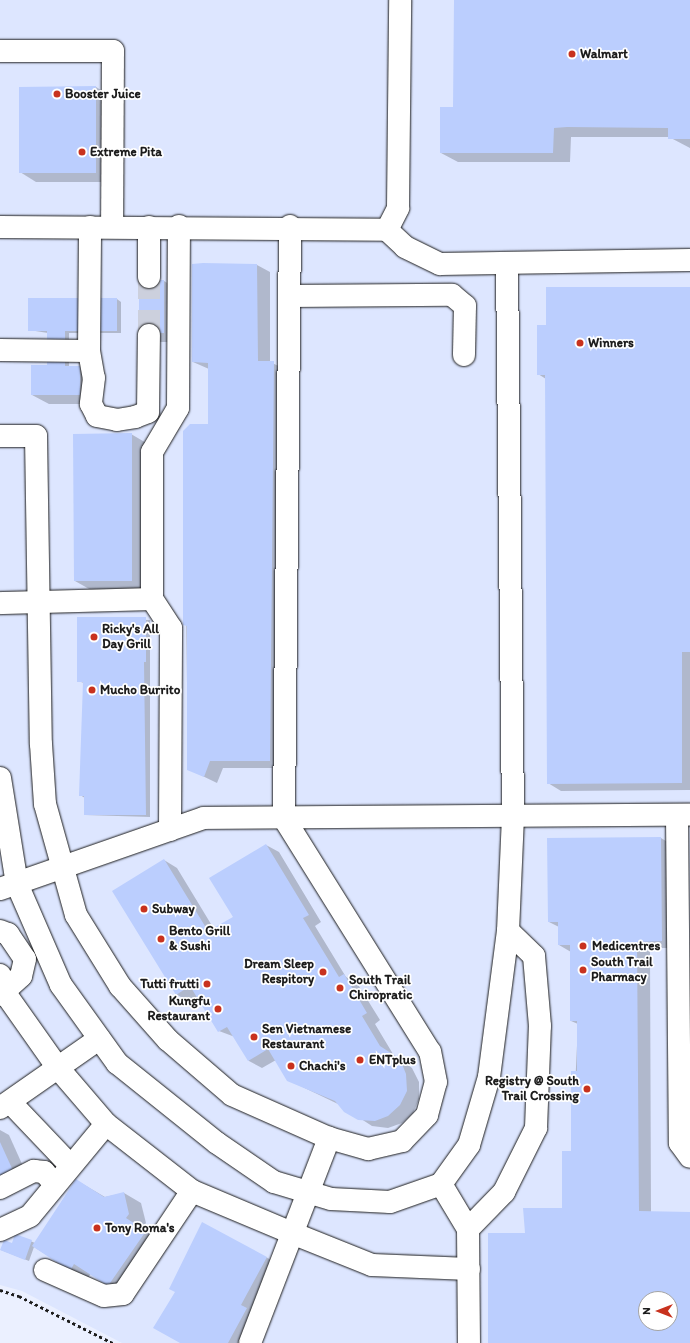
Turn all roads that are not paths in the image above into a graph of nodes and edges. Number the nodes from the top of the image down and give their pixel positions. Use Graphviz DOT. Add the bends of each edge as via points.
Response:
graph roads {
  1 [pos="400,0"];
  2 [pos="0,51"];
  3 [pos="179,226"];
  4 [pos="290,226"];
  5 [pos="0,227"];
  6 [pos="90,227"];
  7 [pos="112,227"];
  8 [pos="149,227"];
  9 [pos="387,230"];
  10 [pos="690,260"];
  11 [pos="507,262"];
  12 [pos="149,277"];
  13 [pos="289,296"];
  14 [pos="149,335"];
  15 [pos="0,350"];
  16 [pos="89,351"];
  17 [pos="464,355"];
  18 [pos="0,436"];
  19 [pos="152,599"];
  20 [pos="38,602"];
  21 [pos="0,603"];
  22 [pos="0,778"];
  23 [pos="684,815"];
  24 [pos="284,818"];
  25 [pos="513,818"];
  26 [pos="170,830"];
  27 [pos="64,869"];
  28 [pos="8,886"];
  29 [pos="508,930"];
  30 [pos="0,931"];
  31 [pos="2,988"];
  32 [pos="99,1039"];
  33 [pos="58,1068"];
  34 [pos="5,1105"];
  35 [pos="106,1124"];
  36 [pos="329,1138"];
  37 [pos="690,1157"];
  38 [pos="70,1165"];
  39 [pos="54,1183"];
  40 [pos="442,1184"];
  41 [pos="0,1188"];
  42 [pos="192,1191"];
  43 [pos="307,1192"];
  44 [pos="468,1229"];
  45 [pos="0,1230"];
  46 [pos="292,1233"];
  47 [pos="468,1269"];
  48 [pos="45,1270"];
  49 [pos="250,1343"];
  50 [pos="469,1343"];
  1 -- 9 [label="lane" via="398,208"];
  2 -- 7 [label="lane" via="114,51"];
  3 -- 4 [label="lane"];
  3 -- 8 [label="lane"];
  3 -- 19 [label="lane" via="178,408 152,452"];
  4 -- 9 [label="lane"];
  4 -- 13 [label="lane"];
  5 -- 6 [label="lane"];
  6 -- 7 [label="lane"];
  6 -- 16 [label="lane"];
  7 -- 8 [label="lane"];
  8 -- 12 [label="lane"];
  9 -- 11 [label="lane" via="405,247 440,264"];
  10 -- 11 [label="lane"];
  11 -- 25 [label="lane"];
  13 -- 17 [label="lane" via="452,295 465,306"];
  13 -- 24 [label="lane"];
  14 -- 16 [label="lane" via="148,412 117,420 97,416 91,404 94,378"];
  15 -- 16 [label="lane"];
  18 -- 20 [label="lane" via="36,436"];
  19 -- 20 [label="lane"];
  19 -- 26 [label="lane" via="171,628"];
  20 -- 21 [label="lane"];
  20 -- 27 [label="lane" via="45,804"];
  22 -- 28 [label="lane"];
  23 -- 25 [label="lane"];
  23 -- 37 [label="lane" via="680,1143"];
  24 -- 25 [label="lane"];
  24 -- 26 [label="lane" via="204,818"];
  24 -- 36 [label="lane" via="430,1052 436,1082 427,1115 402,1141 368,1149"];
  25 -- 29 [label="lane"];
  26 -- 27 [label="lane"];
  27 -- 28 [label="lane"];
  27 -- 36 [label="lane" via="80,921 120,986 168,1040 232,1096"];
  28 -- 32 [label="lane" via="61,985"];
  29 -- 40 [label="lane" via="489,1078 469,1145"];
  29 -- 44 [label="lane" via="534,956 540,1026 536,1128 504,1192"];
  30 -- 31 [label="lane" via="8,934 25,959 22,976"];
  31 -- 33 [label="lane"];
  32 -- 33 [label="lane"];
  32 -- 43 [label="lane" via="117,1064 217,1143 274,1182"];
  33 -- 34 [label="lane"];
  33 -- 35 [label="lane"];
  34 -- 38 [label="lane"];
  35 -- 38 [label="lane"];
  35 -- 42 [label="lane"];
  36 -- 43 [label="lane"];
  38 -- 39 [label="lane"];
  39 -- 41 [label="lane" via="44,1172 34,1171"];
  39 -- 45 [label="lane" via="30,1216"];
  40 -- 43 [label="lane" via="390,1202 331,1199"];
  40 -- 44 [label="lane"];
  42 -- 46 [label="lane"];
  42 -- 48 [label="lane" via="123,1294 104,1296"];
  43 -- 46 [label="lane"];
  44 -- 47 [label="lane"];
  46 -- 47 [label="lane" via="372,1265"];
  46 -- 49 [label="lane"];
  47 -- 50 [label="lane"];
}
